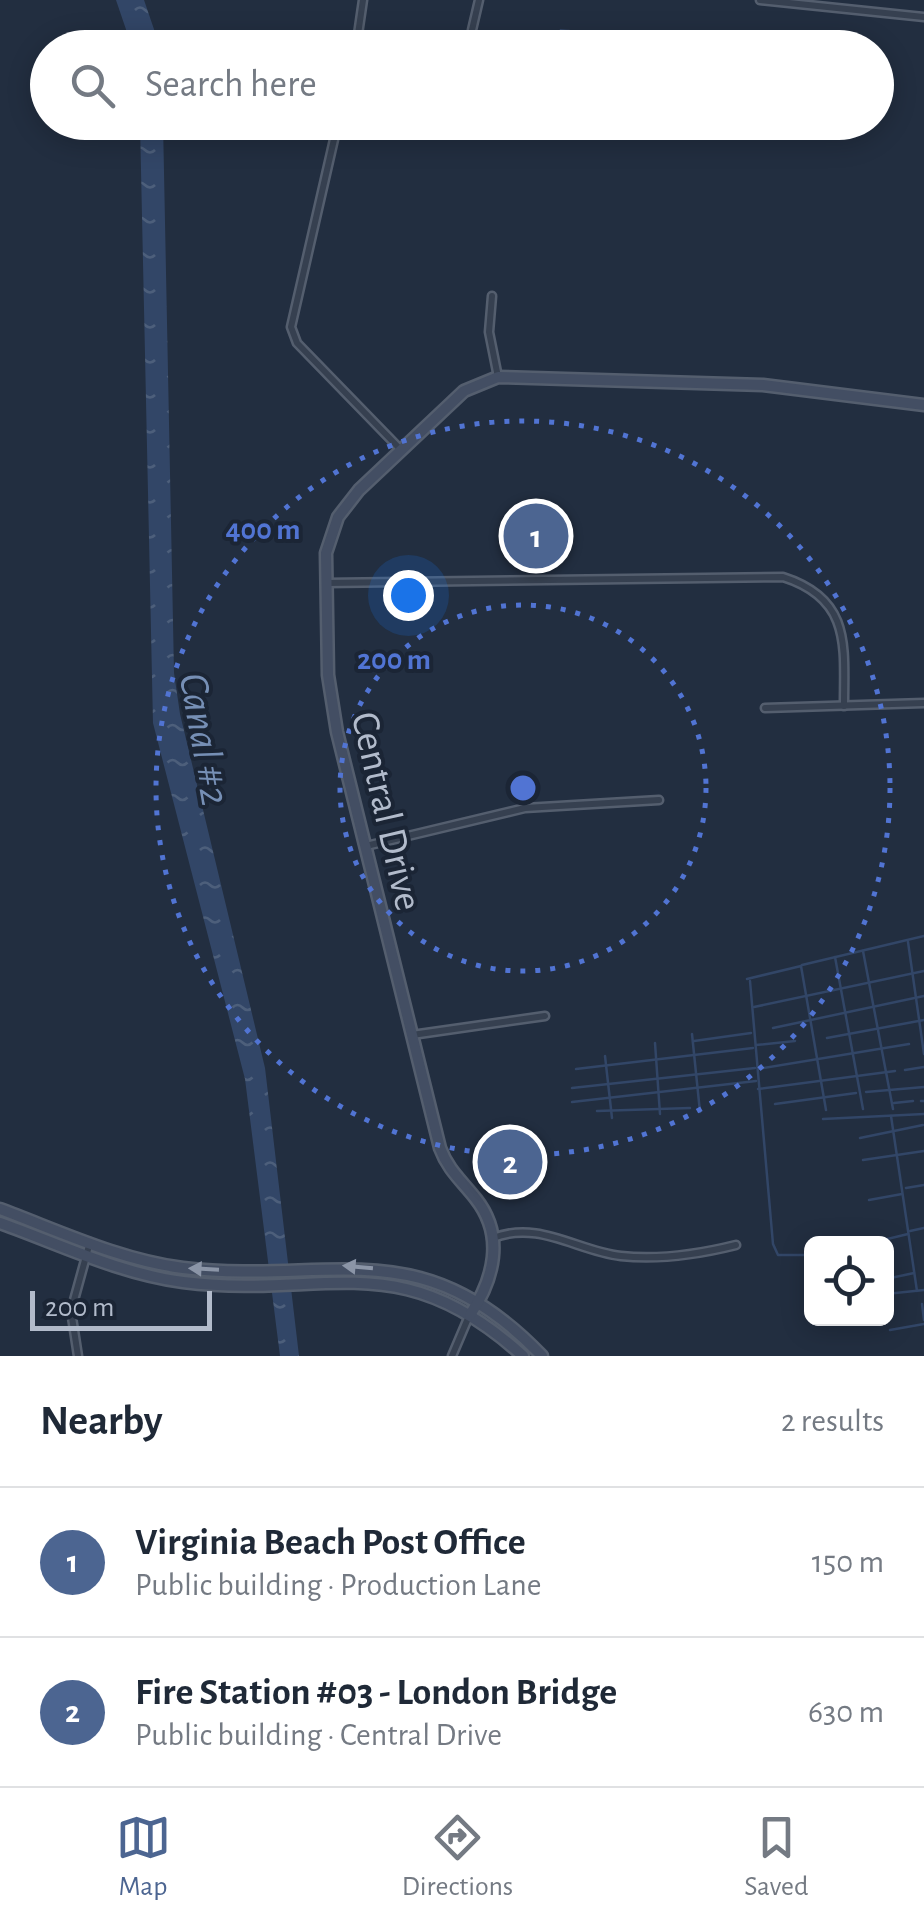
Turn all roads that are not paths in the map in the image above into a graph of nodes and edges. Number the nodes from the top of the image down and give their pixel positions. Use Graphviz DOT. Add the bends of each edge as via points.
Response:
graph roads {
  1 [pos="363,0"];
  2 [pos="480,0"];
  3 [pos="760,0"];
  4 [pos="924,18"];
  5 [pos="359,30"];
  6 [pos="472,30"];
  7 [pos="334,140"];
  8 [pos="492,296"];
  9 [pos="498,377"];
  10 [pos="924,405"];
  11 [pos="402,451"];
  12 [pos="326,583"];
  13 [pos="924,703"];
  14 [pos="844,706"];
  15 [pos="765,708"];
  16 [pos="658,800"];
  17 [pos="364,846"];
  18 [pos="544,1016"];
  19 [pos="412,1034"];
  20 [pos="0,1209"];
  21 [pos="0,1223"];
  22 [pos="493,1238"];
  23 [pos="736,1245"];
  24 [pos="88,1248"];
  25 [pos="478,1303"];
  26 [pos="470,1315"];
  27 [pos="78,1356"];
  28 [pos="452,1356"];
  29 [pos="523,1356"];
  30 [pos="542,1356"];
  1 -- 5 [label="street"];
  2 -- 6 [label="street"];
  3 -- 4 [label="street"];
  7 -- 11 [label="street" via="291,327 297,343"];
  8 -- 9 [label="street" via="489,332"];
  9 -- 10 [label="street, Central Drive" via="763,384"];
  9 -- 11 [label="street, Central Drive" via="464,391"];
  11 -- 12 [label="street, Central Drive" via="338,517 326,553"];
  12 -- 14 [label="street" via="783,576 817,593 838,620"];
  12 -- 17 [label="street, Central Drive" via="332,704"];
  13 -- 14 [label="street"];
  14 -- 15 [label="street"];
  16 -- 17 [label="street" via="525,808"];
  17 -- 19 [label="street, Central Drive"];
  18 -- 19 [label="street"];
  19 -- 22 [label="street, Central Drive" via="444,1161 478,1201"];
  20 -- 24 [label="street"];
  21 -- 24 [label="street"];
  22 -- 23 [label="street" via="540,1232 634,1257"];
  22 -- 25 [label="street" via="490,1278"];
  25 -- 24 [label="street, one-way" via="389,1271 151,1263"];
  24 -- 26 [label="street" via="184,1282 394,1284"];
  24 -- 27 [label="street" via="71,1311"];
  25 -- 26 [label="street"];
  25 -- 30 [label="street"];
  26 -- 28 [label="street"];
  26 -- 29 [label="street"];
}
